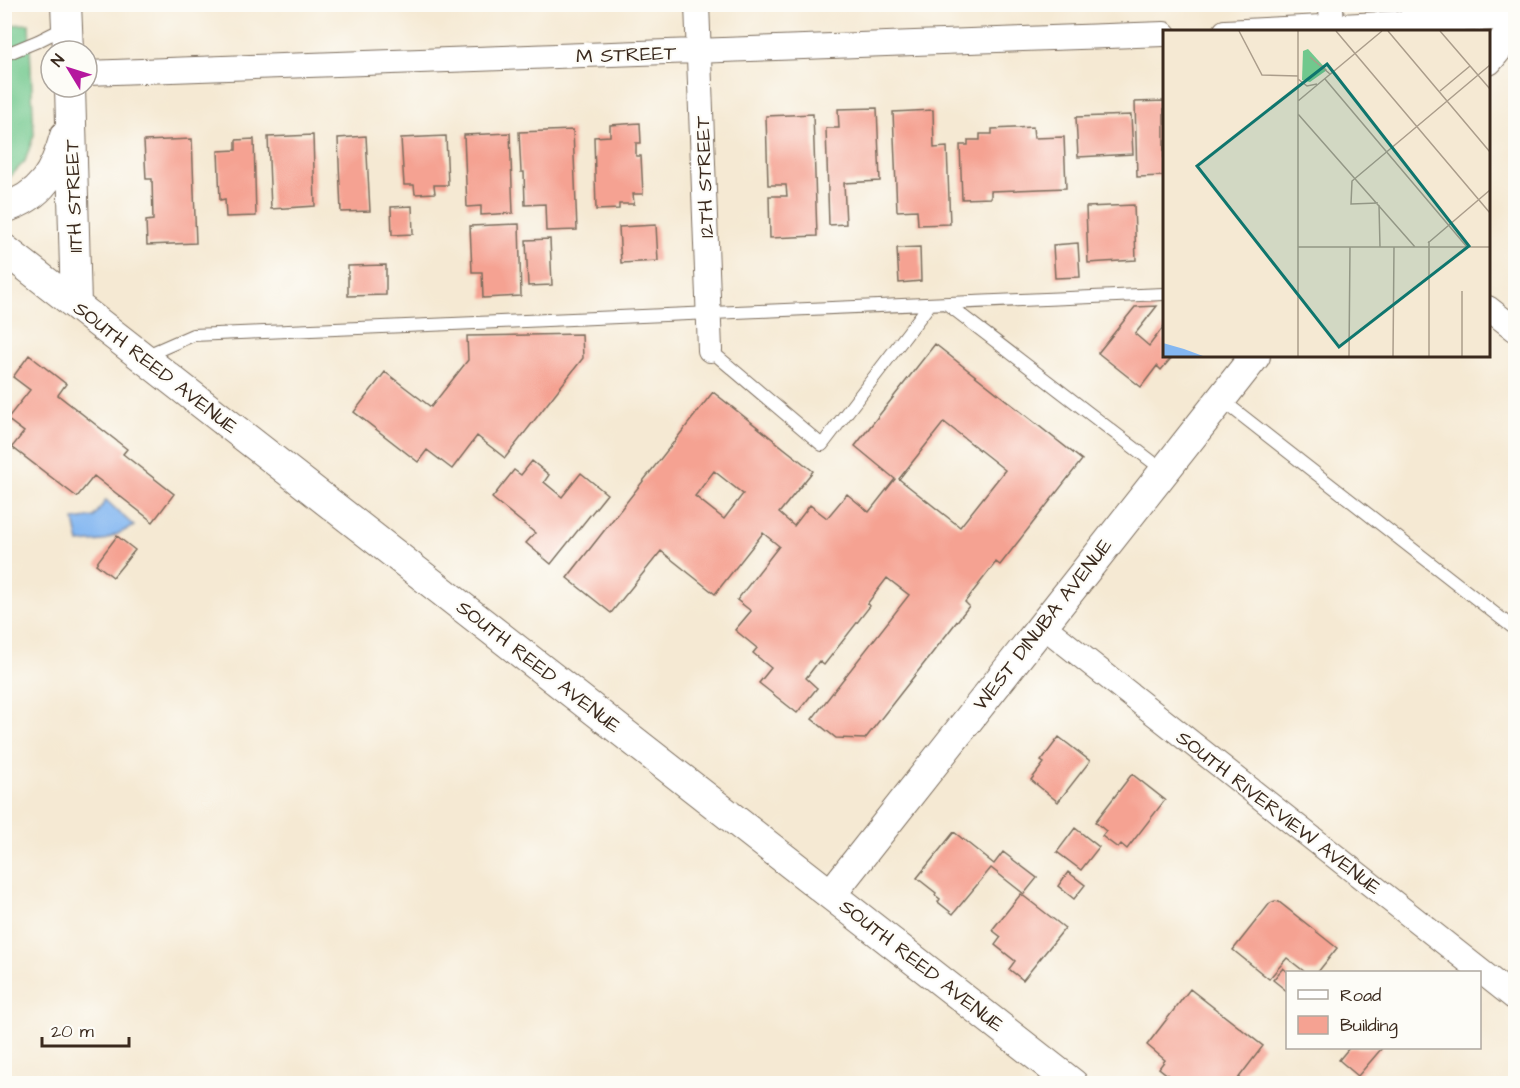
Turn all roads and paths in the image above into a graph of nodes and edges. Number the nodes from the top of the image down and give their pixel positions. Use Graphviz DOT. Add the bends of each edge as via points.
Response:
graph roads {
  1 [pos="697,4"];
  2 [pos="1515,17"];
  3 [pos="1332,21"];
  4 [pos="1515,26"];
  5 [pos="67,27"];
  6 [pos="1244,30"];
  7 [pos="1163,34"];
  8 [pos="699,51"];
  9 [pos="4,55"];
  10 [pos="1490,57"];
  11 [pos="99,74"];
  12 [pos="70,99"];
  13 [pos="70,118"];
  14 [pos="4,208"];
  15 [pos="4,249"];
  16 [pos="1163,294"];
  17 [pos="76,304"];
  18 [pos="930,304"];
  19 [pos="947,304"];
  20 [pos="1490,310"];
  21 [pos="709,314"];
  22 [pos="1515,330"];
  23 [pos="710,350"];
  24 [pos="144,356"];
  25 [pos="1254,357"];
  26 [pos="1221,399"];
  27 [pos="1163,470"];
  28 [pos="1042,625"];
  29 [pos="1515,630"];
  30 [pos="831,894"];
  31 [pos="1480,971"];
  32 [pos="1481,972"];
  33 [pos="1515,999"];
  34 [pos="1073,1083"];
  1 -- 8 [label="street, 12TH STREET"];
  2 -- 3 [label="street"];
  3 -- 6 [label="street"];
  4 -- 10 [label="street"];
  5 -- 9 [label="lane"];
  7 -- 8 [label="street, M STREET"];
  8 -- 11 [label="street, M STREET"];
  8 -- 21 [label="street, 12TH STREET"];
  12 -- 13 [label="street, 11TH STREET"];
  13 -- 14 [label="street" via="60,153 43,185 20,203"];
  13 -- 17 [label="street, 11TH STREET"];
  15 -- 17 [label="street, SOUTH REED AVENUE"];
  16 -- 19 [label="lane"];
  17 -- 24 [label="street, SOUTH REED AVENUE"];
  18 -- 19 [label="lane"];
  18 -- 21 [label="lane"];
  18 -- 23 [label="lane" via="822,445"];
  19 -- 27 [label="lane"];
  20 -- 22 [label="street"];
  21 -- 23 [label="street, 12TH STREET"];
  21 -- 24 [label="lane" via="193,335"];
  24 -- 30 [label="street, SOUTH REED AVENUE"];
  25 -- 26 [label="street, WEST DINUBA AVENUE"];
  26 -- 27 [label="street, WEST DINUBA AVENUE"];
  26 -- 29 [label="lane"];
  27 -- 28 [label="street, WEST DINUBA AVENUE"];
  28 -- 30 [label="street, WEST DINUBA AVENUE"];
  28 -- 31 [label="street, SOUTH RIVERVIEW AVENUE"];
  30 -- 34 [label="street, SOUTH REED AVENUE"];
  32 -- 33 [label="street, SOUTH RIVERVIEW AVENUE"];
}
